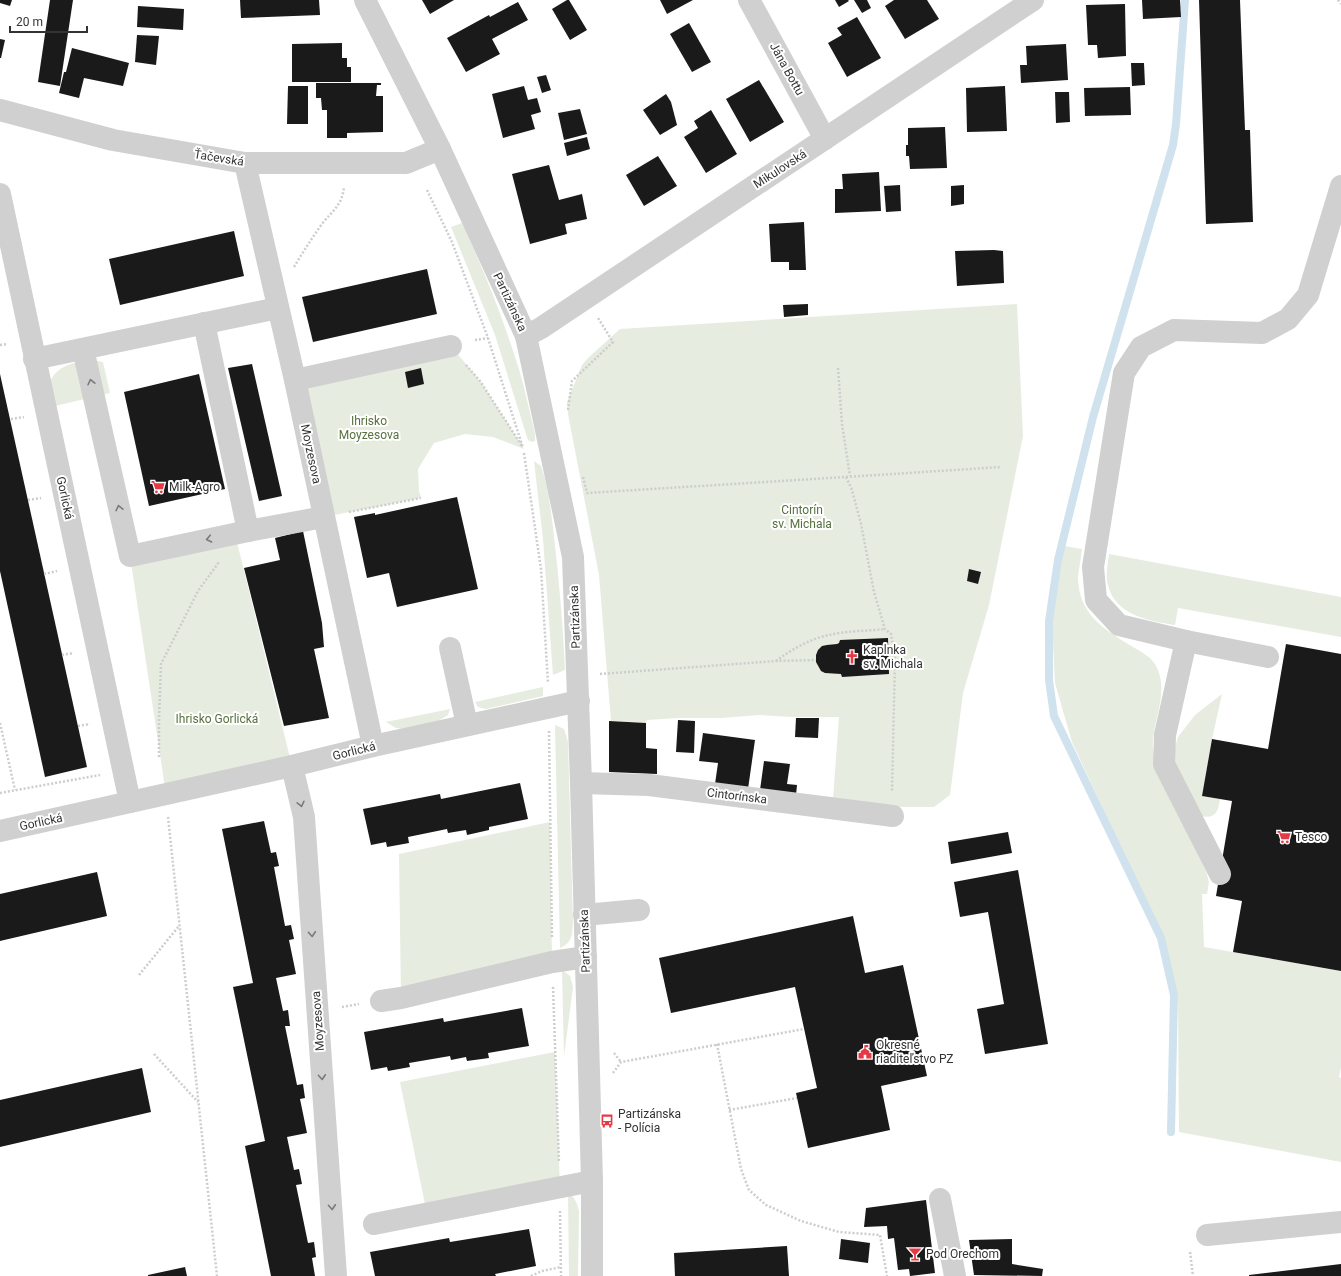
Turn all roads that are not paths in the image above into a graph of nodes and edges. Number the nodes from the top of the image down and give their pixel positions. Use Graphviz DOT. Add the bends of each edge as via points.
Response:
graph roads {
  1 [pos="365,0"];
  2 [pos="749,0"];
  3 [pos="1033,0"];
  4 [pos="0,110"];
  5 [pos="825,139"];
  6 [pos="440,149"];
  7 [pos="245,163"];
  8 [pos="1341,186"];
  9 [pos="0,194"];
  10 [pos="277,300"];
  11 [pos="204,323"];
  12 [pos="526,336"];
  13 [pos="451,346"];
  14 [pos="83,349"];
  15 [pos="34,359"];
  16 [pos="295,380"];
  17 [pos="324,517"];
  18 [pos="244,532"];
  19 [pos="1186,641"];
  20 [pos="450,648"];
  21 [pos="1268,657"];
  22 [pos="578,700"];
  23 [pos="467,726"];
  24 [pos="373,746"];
  25 [pos="292,766"];
  26 [pos="581,783"];
  27 [pos="130,802"];
  28 [pos="893,816"];
  29 [pos="0,831"];
  30 [pos="1220,874"];
  31 [pos="639,910"];
  32 [pos="584,915"];
  33 [pos="586,957"];
  34 [pos="381,1001"];
  35 [pos="592,1181"];
  36 [pos="940,1199"];
  37 [pos="1341,1222"];
  38 [pos="374,1224"];
  39 [pos="1206,1235"];
  40 [pos="336,1276"];
  41 [pos="592,1276"];
  42 [pos="955,1276"];
  1 -- 6 [label="street, Partizánska"];
  2 -- 5 [label="street, Jána Bottu"];
  3 -- 5 [label="street, Mikulovská"];
  4 -- 7 [label="street, Ťačevská" via="112,140"];
  5 -- 12 [label="street, Mikulovská"];
  6 -- 7 [label="street, Ťačevská" via="406,163"];
  6 -- 12 [label="street, Partizánska"];
  7 -- 10 [label="street, Moyzesova"];
  8 -- 19 [label="street" via="1308,295 1288,318 1262,333 1174,330 1141,347 1124,373 1093,567 1096,600 1119,625"];
  9 -- 15 [label="street, Gorlická"];
  10 -- 11 [label="street"];
  10 -- 16 [label="street, Moyzesova"];
  11 -- 14 [label="street"];
  11 -- 18 [label="street"];
  12 -- 22 [label="street, Partizánska" via="573,557"];
  13 -- 16 [label="street"];
  14 -- 15 [label="street"];
  18 -- 14 [label="street, one-way" via="130,556"];
  15 -- 27 [label="street, Gorlická"];
  16 -- 17 [label="street, Moyzesova"];
  17 -- 18 [label="street"];
  17 -- 24 [label="street, Moyzesova"];
  19 -- 21 [label="street"];
  19 -- 30 [label="street" via="1165,735 1164,764"];
  20 -- 23 [label="street"];
  22 -- 23 [label="street, Gorlická"];
  22 -- 26 [label="street, Partizánska"];
  23 -- 24 [label="street, Gorlická"];
  24 -- 25 [label="street, Gorlická"];
  25 -- 27 [label="street, Gorlická"];
  25 -- 40 [label="street, Moyzesova, one-way" via="304,818"];
  26 -- 28 [label="street, Cintorínska" via="650,785"];
  26 -- 32 [label="street, Partizánska"];
  27 -- 29 [label="street, Gorlická"];
  31 -- 32 [label="street"];
  32 -- 33 [label="street, Partizánska"];
  33 -- 34 [label="street" via="552,962"];
  33 -- 35 [label="street, Partizánska"];
  35 -- 38 [label="street"];
  35 -- 41 [label="street, Partizánska"];
  36 -- 42 [label="street"];
  37 -- 39 [label="street"];
}
